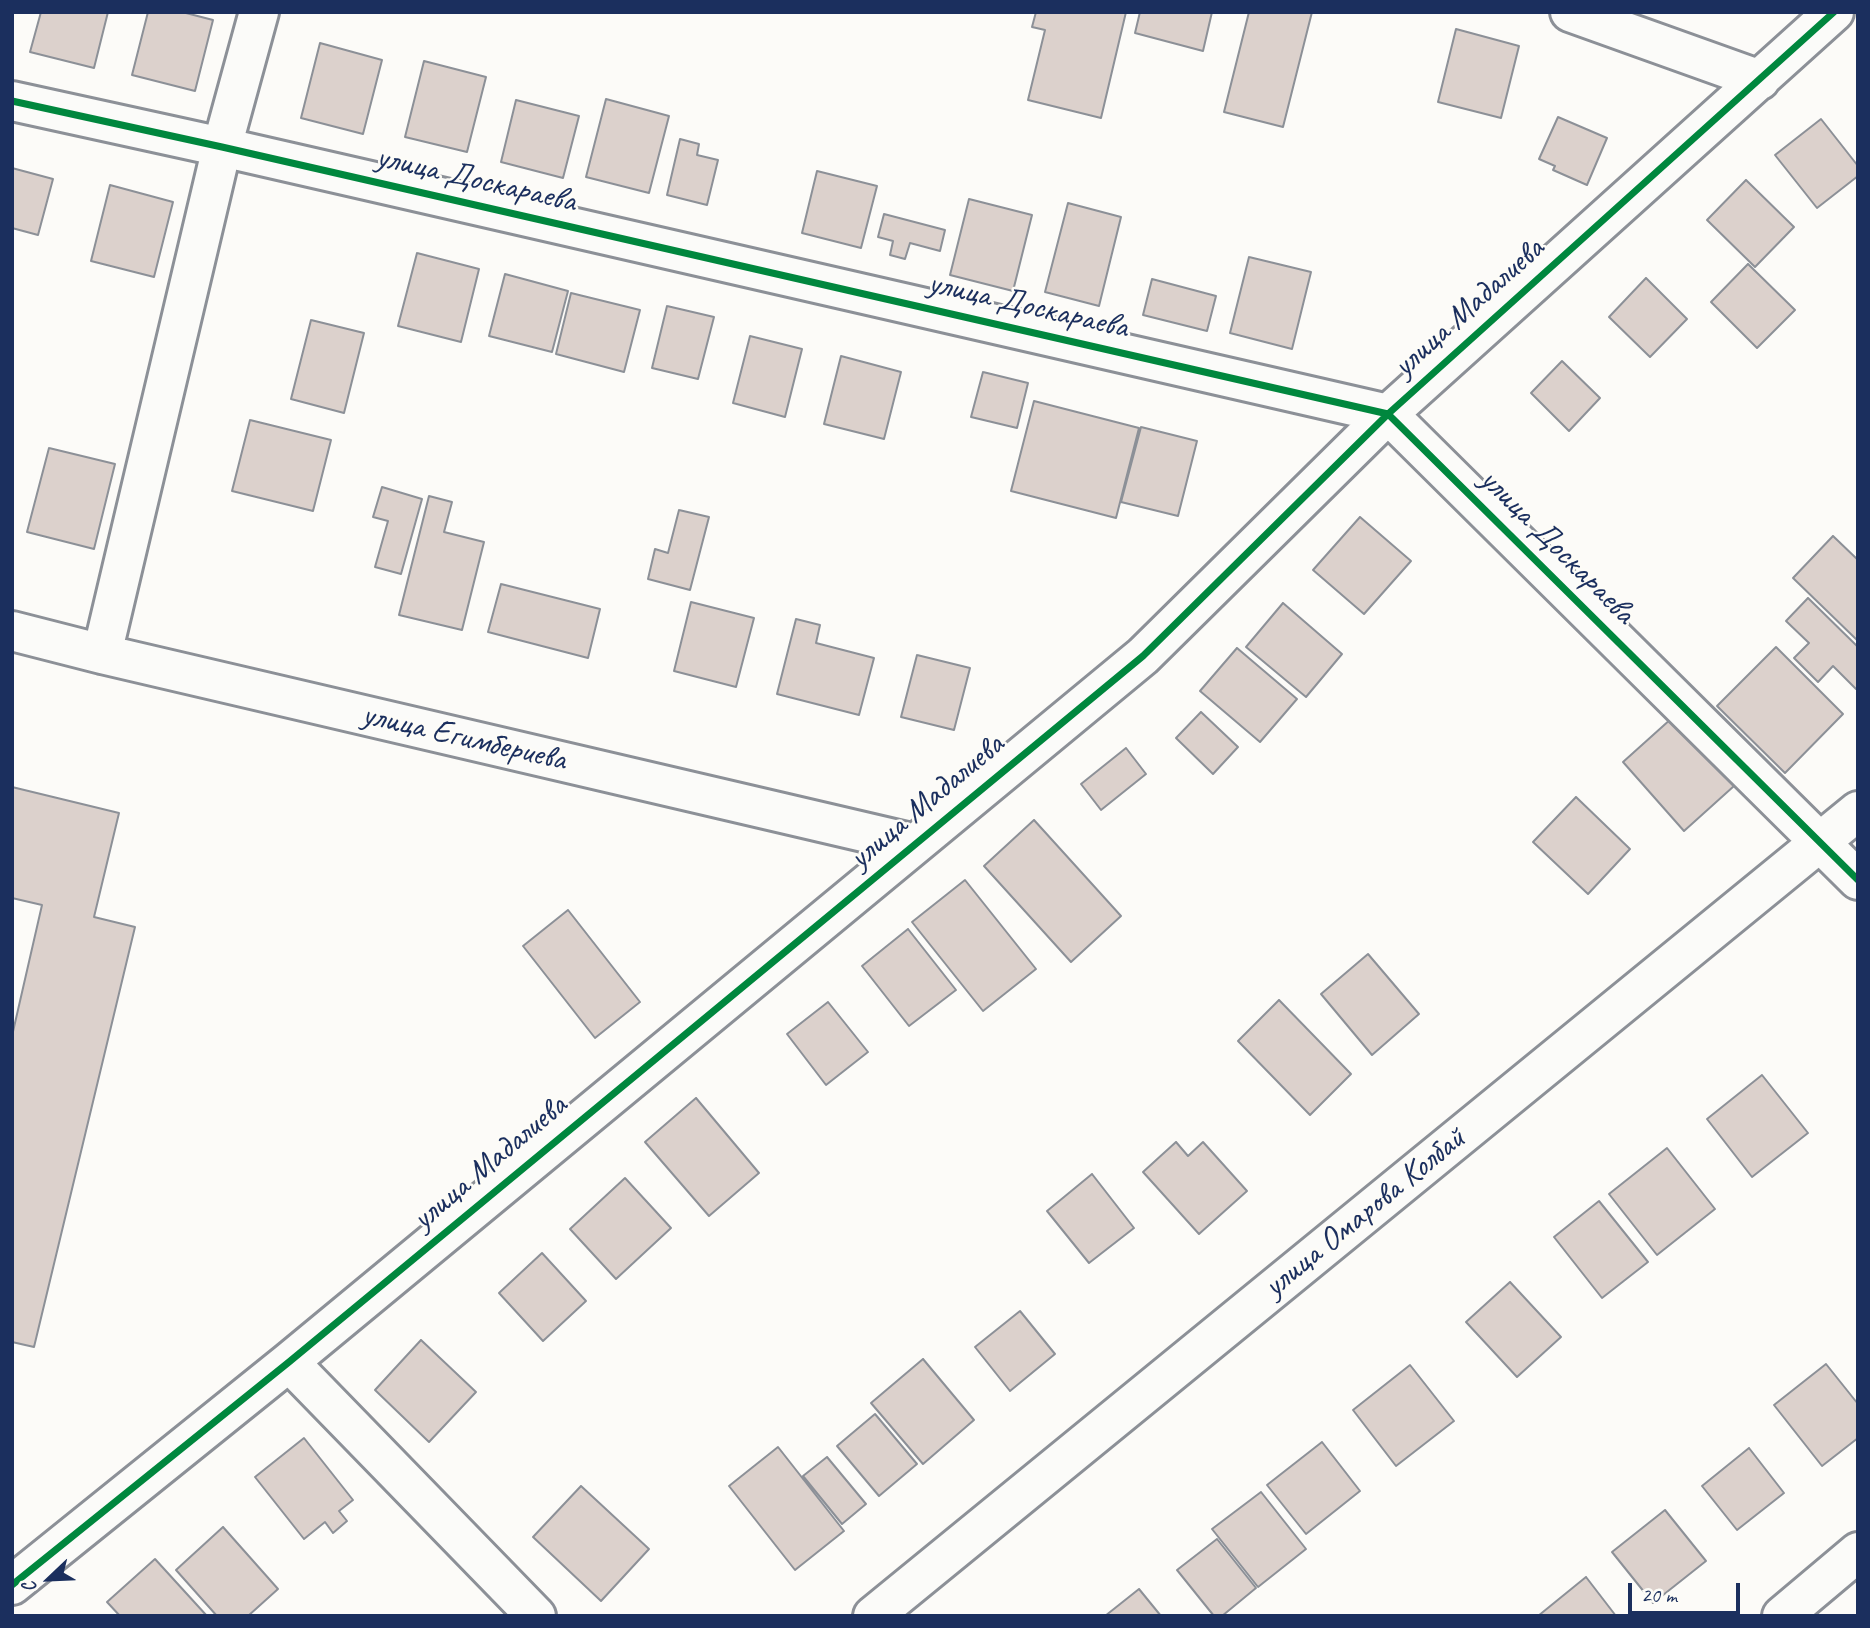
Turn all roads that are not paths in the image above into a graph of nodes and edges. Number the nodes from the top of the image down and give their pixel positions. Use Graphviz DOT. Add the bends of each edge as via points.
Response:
graph roads {
  1 [pos="259,12"];
  2 [pos="1570,12"];
  3 [pos="1834,12"];
  4 [pos="1760,80"];
  5 [pos="12,101"];
  6 [pos="222,147"];
  7 [pos="1388,414"];
  8 [pos="12,631"];
  9 [pos="102,654"];
  10 [pos="1858,811"];
  11 [pos="1821,842"];
  12 [pos="915,844"];
  13 [pos="1858,880"];
  14 [pos="289,1362"];
  15 [pos="1858,1552"];
  16 [pos="12,1585"];
  17 [pos="536,1616"];
  18 [pos="873,1616"];
  19 [pos="1782,1616"];
  1 -- 6 [label="street"];
  2 -- 4 [label="street"];
  3 -- 4 [label="street, улица Мадалиева"];
  4 -- 7 [label="street, улица Мадалиева"];
  5 -- 6 [label="street, улица Доскараева"];
  6 -- 7 [label="street, улица Доскараева"];
  6 -- 9 [label="street"];
  7 -- 11 [label="street, улица Доскараева"];
  7 -- 12 [label="street, улица Мадалиева" via="1143,656"];
  8 -- 9 [label="street, улица Егимбериева"];
  9 -- 12 [label="street, улица Егимбериева"];
  10 -- 11 [label="street, улица Омарова Колбай"];
  11 -- 13 [label="street, улица Доскараева"];
  11 -- 18 [label="street, улица Омарова Колбай"];
  12 -- 14 [label="street, улица Мадалиева"];
  14 -- 16 [label="street, улица Мадалиева"];
  14 -- 17 [label="street"];
  15 -- 19 [label="street"];
}
